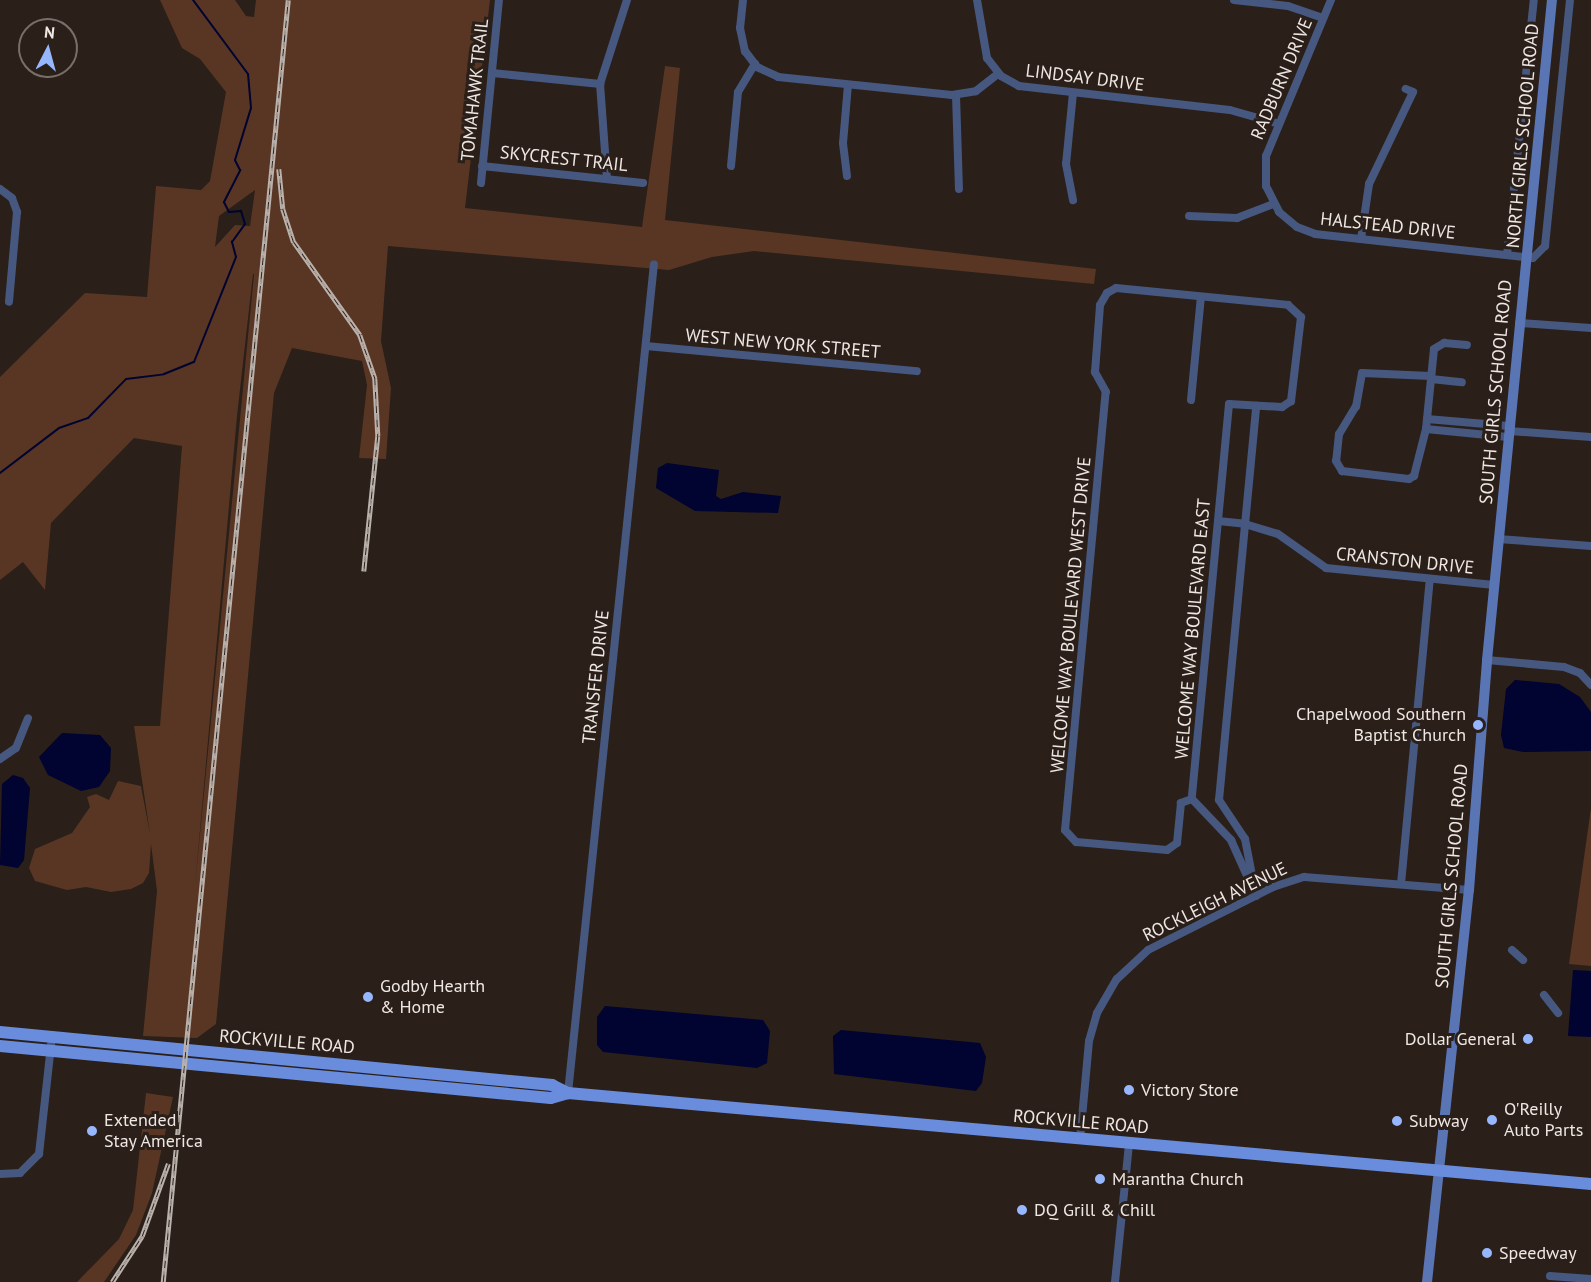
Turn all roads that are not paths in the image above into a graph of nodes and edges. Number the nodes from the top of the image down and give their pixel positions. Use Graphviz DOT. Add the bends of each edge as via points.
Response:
graph roads {
  1 [pos="499,0"];
  2 [pos="617,0"];
  3 [pos="743,0"];
  4 [pos="977,0"];
  5 [pos="1234,0"];
  6 [pos="1331,0"];
  7 [pos="1534,0"];
  8 [pos="1552,0"];
  9 [pos="1570,0"];
  10 [pos="626,2"];
  11 [pos="1323,18"];
  12 [pos="755,64"];
  13 [pos="492,73"];
  14 [pos="998,74"];
  15 [pos="600,84"];
  16 [pos="849,85"];
  17 [pos="1406,89"];
  18 [pos="1073,93"];
  19 [pos="956,95"];
  20 [pos="1279,124"];
  21 [pos="482,166"];
  22 [pos="731,166"];
  23 [pos="847,176"];
  24 [pos="607,179"];
  25 [pos="481,183"];
  26 [pos="643,183"];
  27 [pos="0,189"];
  28 [pos="959,189"];
  29 [pos="1073,200"];
  30 [pos="1273,204"];
  31 [pos="1189,216"];
  32 [pos="1361,239"];
  33 [pos="1508,255"];
  34 [pos="1525,257"];
  35 [pos="654,264"];
  36 [pos="1201,297"];
  37 [pos="9,302"];
  38 [pos="1519,323"];
  39 [pos="1591,328"];
  40 [pos="1467,345"];
  41 [pos="646,346"];
  42 [pos="917,371"];
  43 [pos="1431,378"];
  44 [pos="1462,382"];
  45 [pos="1191,400"];
  46 [pos="1256,406"];
  47 [pos="1427,419"];
  48 [pos="1426,429"];
  49 [pos="1509,431"];
  50 [pos="1591,437"];
  51 [pos="1218,521"];
  52 [pos="1245,524"];
  53 [pos="1498,539"];
  54 [pos="1591,546"];
  55 [pos="1430,579"];
  56 [pos="1494,585"];
  57 [pos="1487,660"];
  58 [pos="1591,685"];
  59 [pos="28,718"];
  60 [pos="0,759"];
  61 [pos="1192,799"];
  62 [pos="1173,848"];
  63 [pos="1401,884"];
  64 [pos="1469,890"];
  65 [pos="1256,896"];
  66 [pos="1512,950"];
  67 [pos="1523,960"];
  68 [pos="1544,995"];
  69 [pos="1558,1013"];
  70 [pos="0,1032"];
  71 [pos="52,1037"];
  72 [pos="0,1046"];
  73 [pos="51,1051"];
  74 [pos="568,1093"];
  75 [pos="1080,1140"];
  76 [pos="1129,1144"];
  77 [pos="1441,1173"];
  78 [pos="0,1174"];
  79 [pos="1591,1184"];
  80 [pos="1550,1276"];
  81 [pos="1591,1279"];
  82 [pos="1114,1282"];
  83 [pos="1427,1282"];
  1 -- 13 [label="street, TOMAHAWK TRAIL"];
  2 -- 10 [label="street"];
  3 -- 12 [label="street" via="741,38"];
  4 -- 14 [label="street" via="984,48"];
  5 -- 11 [label="street" via="1288,6"];
  6 -- 11 [label="street, RADBURN DRIVE"];
  7 -- 33 [label="street, NORTH GIRLS SCHOOL ROAD"];
  8 -- 34 [label="main road, NORTH GIRLS SCHOOL ROAD"];
  9 -- 34 [label="street, NORTH GIRLS SCHOOL ROAD" via="1545,246 1540,255"];
  10 -- 15 [label="street"];
  11 -- 20 [label="street, RADBURN DRIVE"];
  12 -- 16 [label="street, LINDSAY DRIVE" via="778,77"];
  12 -- 22 [label="street" via="739,89"];
  13 -- 15 [label="street"];
  13 -- 21 [label="street, TOMAHAWK TRAIL"];
  14 -- 18 [label="street, LINDSAY DRIVE" via="1019,86"];
  14 -- 19 [label="street, LINDSAY DRIVE" via="976,91"];
  15 -- 24 [label="street"];
  16 -- 19 [label="street, LINDSAY DRIVE"];
  16 -- 23 [label="street" via="843,143"];
  17 -- 32 [label="street" via="1413,92 1368,187"];
  18 -- 20 [label="street, LINDSAY DRIVE" via="1230,110"];
  18 -- 29 [label="street" via="1066,164"];
  19 -- 28 [label="street"];
  20 -- 30 [label="street, RADBURN DRIVE" via="1264,166"];
  21 -- 24 [label="street, SKYCREST TRAIL"];
  21 -- 25 [label="street, TOMAHAWK TRAIL"];
  24 -- 26 [label="street, SKYCREST TRAIL"];
  27 -- 37 [label="street" via="14,201 17,212"];
  30 -- 31 [label="street" via="1237,218"];
  30 -- 32 [label="street, HALSTEAD DRIVE" via="1286,220 1306,231"];
  32 -- 33 [label="street, HALSTEAD DRIVE"];
  33 -- 34 [label="street, HALSTEAD DRIVE"];
  34 -- 38 [label="main road, SOUTH GIRLS SCHOOL ROAD"];
  35 -- 41 [label="street, TRANSFER DRIVE"];
  36 -- 45 [label="street"];
  36 -- 46 [label="street" via="1291,306 1299,311 1293,397 1284,407"];
  36 -- 62 [label="street, WELCOME WAY BOULEVARD WEST DRIVE" via="1118,288 1107,293 1100,305 1095,370 1097,382 1106,392 1065,830 1070,839"];
  38 -- 39 [label="street"];
  38 -- 49 [label="main road, SOUTH GIRLS SCHOOL ROAD"];
  40 -- 43 [label="street" via="1437,345"];
  41 -- 42 [label="street, WEST NEW YORK STREET"];
  41 -- 74 [label="street, TRANSFER DRIVE"];
  43 -- 44 [label="street"];
  43 -- 47 [label="street"];
  43 -- 48 [label="street" via="1362,373 1356,406 1339,434 1336,461 1342,471 1409,479 1418,469 1421,438"];
  46 -- 51 [label="street, WELCOME WAY BOULEVARD EAST" via="1229,404"];
  46 -- 52 [label="street"];
  47 -- 48 [label="street"];
  47 -- 49 [label="street"];
  48 -- 49 [label="street"];
  49 -- 50 [label="street"];
  49 -- 53 [label="main road, SOUTH GIRLS SCHOOL ROAD"];
  51 -- 52 [label="street, CRANSTON DRIVE"];
  51 -- 61 [label="street, WELCOME WAY BOULEVARD EAST"];
  52 -- 55 [label="street, CRANSTON DRIVE" via="1278,534 1326,568"];
  52 -- 65 [label="street" via="1220,800 1245,839"];
  53 -- 54 [label="street"];
  53 -- 56 [label="main road, SOUTH GIRLS SCHOOL ROAD"];
  55 -- 56 [label="street, CRANSTON DRIVE"];
  55 -- 63 [label="street"];
  56 -- 57 [label="main road, SOUTH GIRLS SCHOOL ROAD"];
  57 -- 58 [label="street" via="1564,667 1580,673"];
  57 -- 64 [label="main road, SOUTH GIRLS SCHOOL ROAD"];
  59 -- 60 [label="street" via="16,748"];
  61 -- 62 [label="street, WELCOME WAY BOULEVARD EAST" via="1181,805"];
  61 -- 65 [label="street" via="1231,840"];
  63 -- 64 [label="street, ROCKLEIGH AVENUE"];
  63 -- 65 [label="street, ROCKLEIGH AVENUE" via="1304,877"];
  64 -- 77 [label="main road, SOUTH GIRLS SCHOOL ROAD"];
  65 -- 75 [label="street, ROCKLEIGH AVENUE" via="1148,950 1111,986 1090,1035"];
  66 -- 67 [label="street"];
  68 -- 69 [label="street"];
  70 -- 71 [label="main road, ROCKVILLE ROAD"];
  71 -- 73 [label="street"];
  71 -- 74 [label="main road, ROCKVILLE ROAD" via="552,1084"];
  72 -- 73 [label="main road, ROCKVILLE ROAD"];
  73 -- 74 [label="main road, ROCKVILLE ROAD" via="551,1098"];
  73 -- 78 [label="street" via="39,1154 20,1173"];
  74 -- 75 [label="main road, ROCKVILLE ROAD"];
  75 -- 76 [label="main road, ROCKVILLE ROAD"];
  76 -- 77 [label="main road, ROCKVILLE ROAD"];
  76 -- 82 [label="street"];
  77 -- 79 [label="main road, ROCKVILLE ROAD"];
  77 -- 83 [label="main road, SOUTH GIRLS SCHOOL ROAD"];
  80 -- 81 [label="street"];
}
